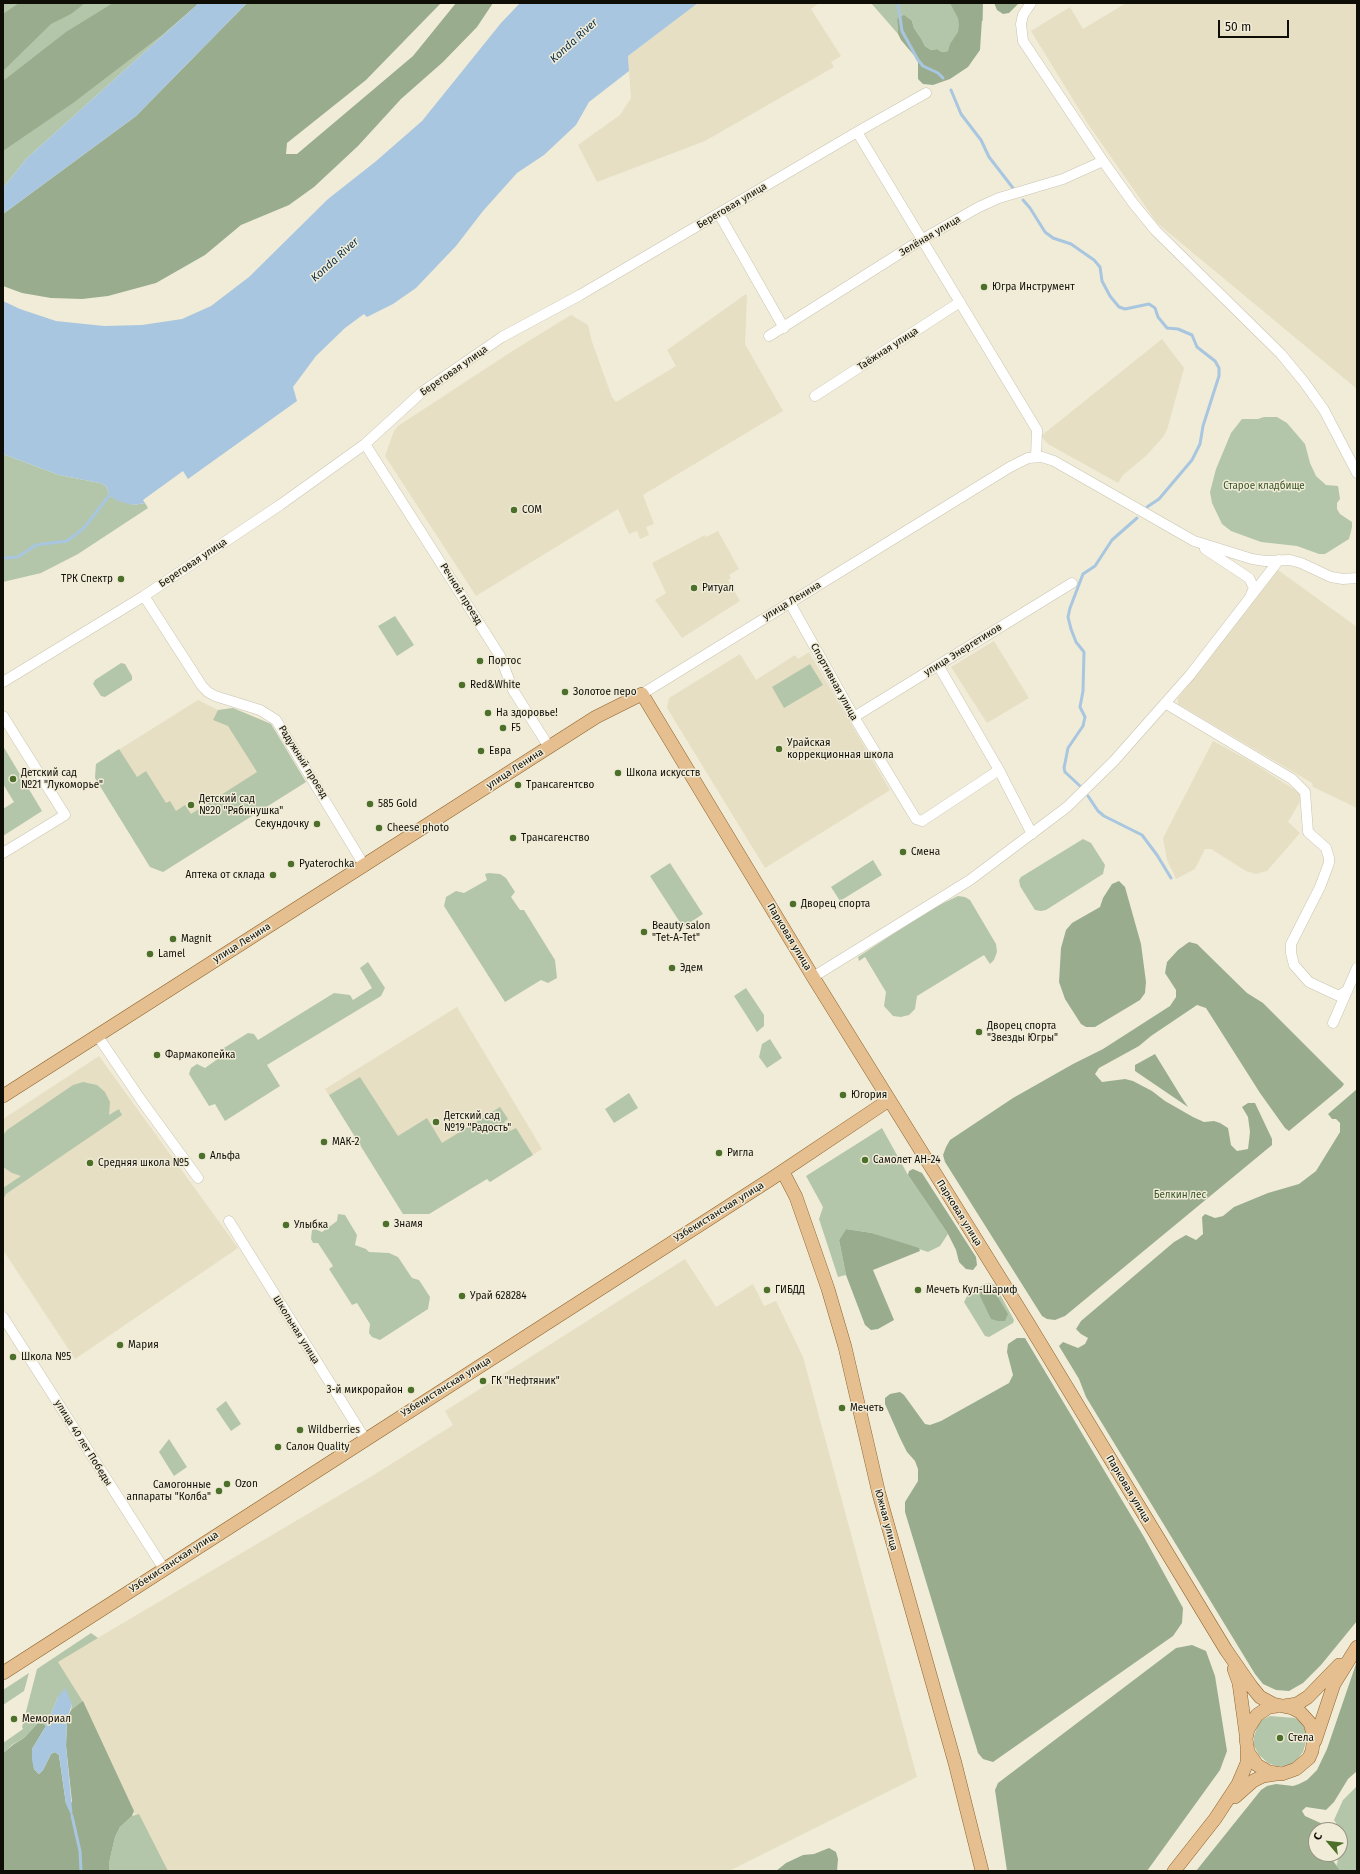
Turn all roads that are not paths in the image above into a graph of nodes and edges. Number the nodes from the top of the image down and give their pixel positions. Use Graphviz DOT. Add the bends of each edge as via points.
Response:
graph roads {
  1 [pos="1031,3"];
  2 [pos="926,93"];
  3 [pos="857,132"];
  4 [pos="1103,161"];
  5 [pos="719,214"];
  6 [pos="922,240"];
  7 [pos="960,302"];
  8 [pos="784,328"];
  9 [pos="769,336"];
  10 [pos="815,396"];
  11 [pos="366,444"];
  12 [pos="1036,457"];
  13 [pos="1357,473"];
  14 [pos="1194,541"];
  15 [pos="1279,560"];
  16 [pos="1357,578"];
  17 [pos="1072,583"];
  18 [pos="144,596"];
  19 [pos="1251,597"];
  20 [pos="790,603"];
  21 [pos="938,665"];
  22 [pos="3,682"];
  23 [pos="642,694"];
  24 [pos="1165,703"];
  25 [pos="3,716"];
  26 [pos="854,717"];
  27 [pos="549,747"];
  28 [pos="999,770"];
  29 [pos="1032,834"];
  30 [pos="3,853"];
  31 [pos="364,865"];
  32 [pos="1357,968"];
  33 [pos="813,977"];
  34 [pos="1346,991"];
  35 [pos="1333,1023"];
  36 [pos="97,1035"];
  37 [pos="3,1096"];
  38 [pos="889,1100"];
  39 [pos="783,1172"];
  40 [pos="198,1178"];
  41 [pos="229,1221"];
  42 [pos="3,1317"];
  43 [pos="365,1439"];
  44 [pos="164,1569"];
  45 [pos="1357,1646"];
  46 [pos="1226,1650"];
  47 [pos="3,1672"];
  48 [pos="1280,1706"];
  49 [pos="1246,1742"];
  50 [pos="1312,1751"];
  51 [pos="1282,1774"];
  52 [pos="1215,1819"];
  53 [pos="982,1871"];
  54 [pos="1174,1871"];
  1 -- 4 [label="street" via="1023,15 1021,24 1023,41"];
  2 -- 3 [label="street, Береговая улица"];
  3 -- 5 [label="street, Береговая улица"];
  3 -- 6 [label="street"];
  4 -- 6 [label="street, Зелёная улица" via="1063,179 992,200"];
  4 -- 13 [label="street" via="1152,227 1281,354 1304,382 1324,410"];
  5 -- 8 [label="street"];
  5 -- 11 [label="street, Береговая улица" via="502,338 422,392"];
  6 -- 7 [label="street"];
  6 -- 8 [label="street, Зелёная улица"];
  7 -- 10 [label="street, Таёжная улица"];
  7 -- 12 [label="street" via="1037,430"];
  8 -- 9 [label="street, Зелёная улица"];
  11 -- 18 [label="street, Береговая улица"];
  11 -- 27 [label="street, Речной проезд" via="500,656 513,690"];
  12 -- 14 [label="street" via="1054,461"];
  12 -- 20 [label="street, улица Ленина" via="1022,460 1010,467"];
  14 -- 15 [label="street" via="1252,559"];
  14 -- 19 [label="street" via="1249,578 1254,588"];
  15 -- 16 [label="street" via="1301,563 1330,577"];
  15 -- 19 [label="street"];
  17 -- 21 [label="street, улица Энергетиков"];
  18 -- 22 [label="street, Береговая улица"];
  18 -- 31 [label="street, Радужный проезд" via="208,692 260,710 276,720"];
  19 -- 24 [label="street" via="1196,668"];
  20 -- 23 [label="street, улица Ленина"];
  20 -- 26 [label="street, Спортивная улица"];
  21 -- 26 [label="street, улица Энергетиков"];
  21 -- 28 [label="street"];
  23 -- 27 [label="main road, улица Ленина" via="596,717"];
  23 -- 33 [label="main road, Парковая улица"];
  24 -- 29 [label="street" via="1079,796"];
  24 -- 34 [label="street" via="1292,779 1304,792 1308,832 1326,848 1330,858 1320,887 1291,944 1291,953 1294,965 1310,982 1338,996"];
  25 -- 30 [label="street" via="65,814"];
  26 -- 28 [label="street, Спортивная улица" via="918,821 922,821"];
  27 -- 31 [label="main road, улица Ленина"];
  28 -- 29 [label="street"];
  29 -- 33 [label="street" via="963,884"];
  31 -- 36 [label="main road, улица Ленина"];
  32 -- 34 [label="street"];
  33 -- 38 [label="main road, Парковая улица"];
  34 -- 35 [label="street"];
  36 -- 37 [label="main road, улица Ленина"];
  36 -- 40 [label="street"];
  38 -- 39 [label="main road, Узбекистанская улица"];
  38 -- 46 [label="main road, Парковая улица" via="1028,1323"];
  39 -- 43 [label="main road, Узбекистанская улица"];
  39 -- 53 [label="main road, Южная улица" via="796,1197 845,1347 879,1494 955,1763"];
  41 -- 43 [label="street, Школьная улица"];
  42 -- 44 [label="street, улица 40 лет Победы"];
  43 -- 44 [label="main road, Узбекистанская улица"];
  44 -- 47 [label="main road, Узбекистанская улица"];
  45 -- 48 [label="main road" via="1308,1697 1297,1704"];
  45 -- 50 [label="main road" via="1334,1684"];
  46 -- 48 [label="main road, Парковая улица" via="1255,1692 1266,1701"];
  46 -- 49 [label="main road, Парковая улица" via="1239,1683"];
  48 -- 49 [label="main road" via="1269,1707 1257,1715 1248,1729"];
  48 -- 50 [label="main road" via="1300,1712 1310,1723 1314,1737"];
  49 -- 51 [label="main road" via="1257,1765 1269,1772"];
  49 -- 52 [label="main road" via="1244,1771"];
  50 -- 51 [label="main road" via="1302,1765"];
  51 -- 52 [label="main road" via="1263,1776 1253,1781"];
  52 -- 54 [label="main road"];
}
